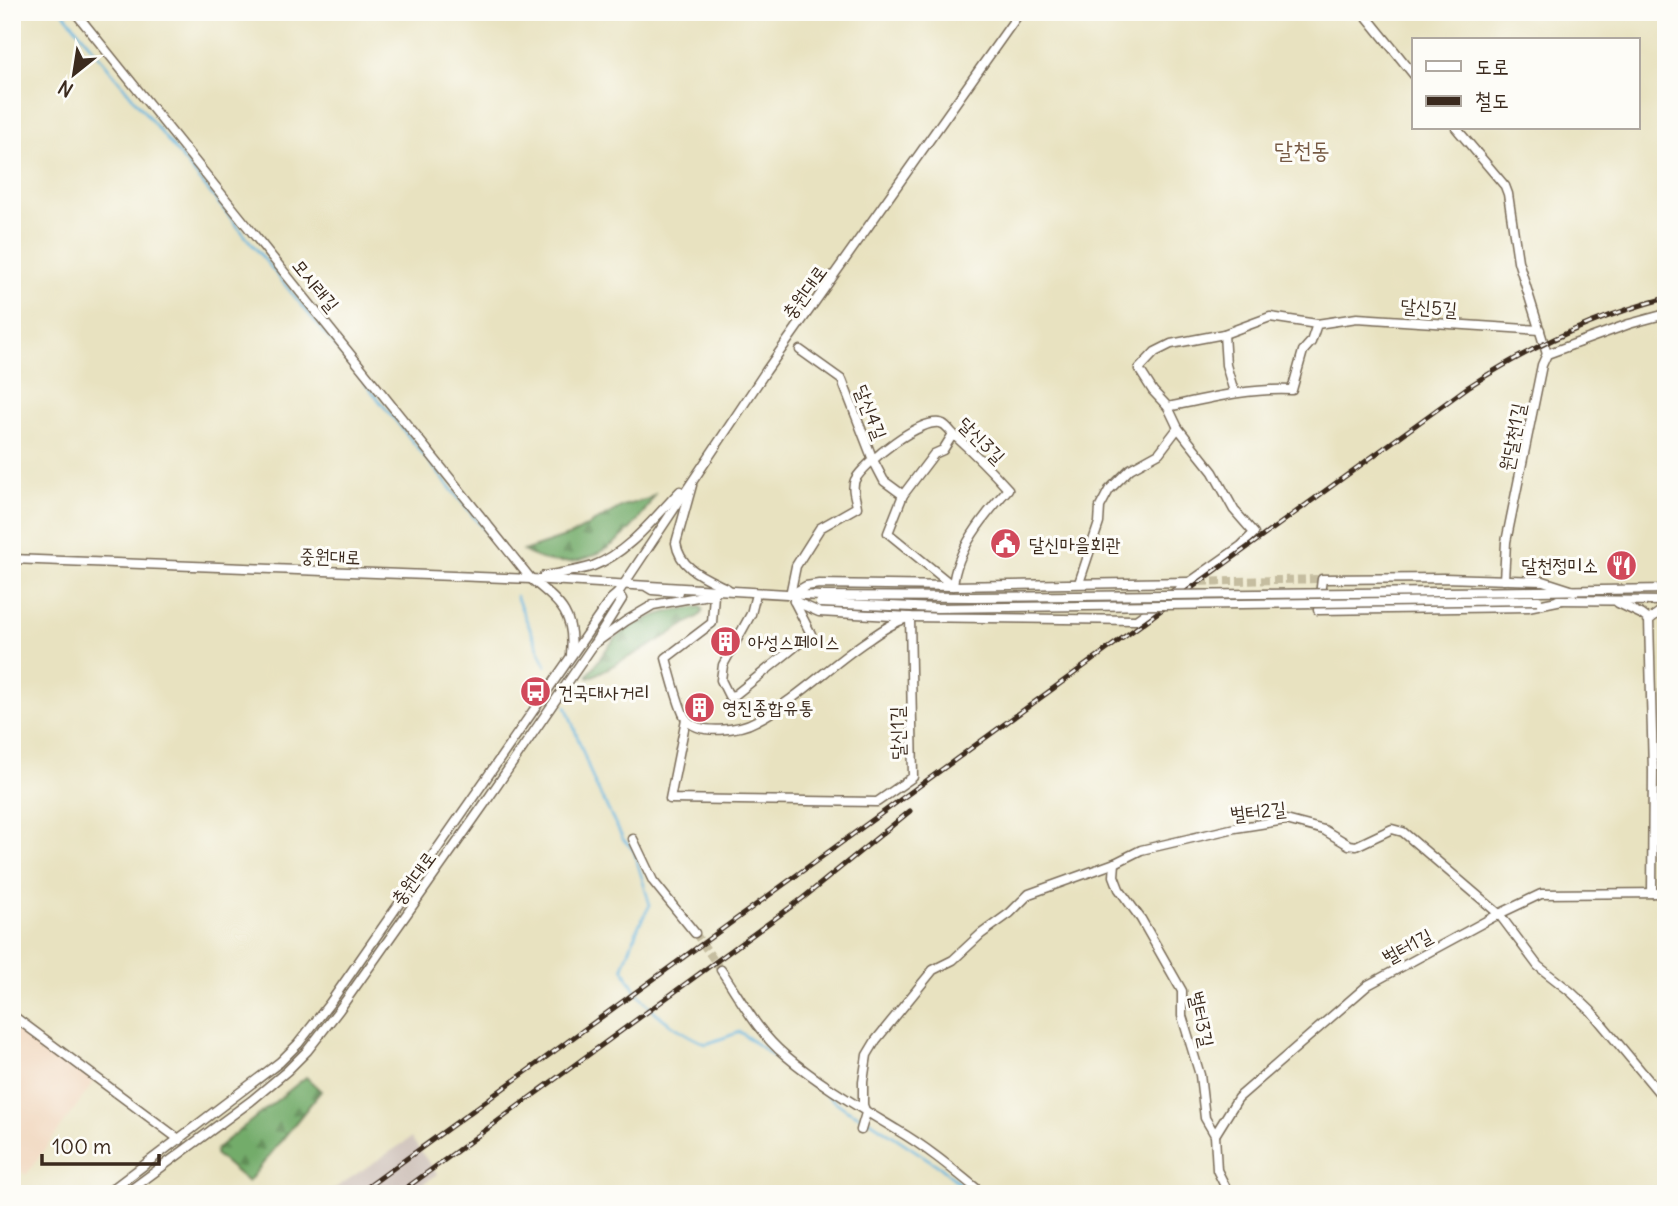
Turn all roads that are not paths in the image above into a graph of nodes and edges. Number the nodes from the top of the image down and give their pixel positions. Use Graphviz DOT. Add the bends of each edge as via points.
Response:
graph roads {
  1 [pos="75,12"];
  2 [pos="1020,12"];
  3 [pos="1363,12"];
  4 [pos="1412,73"];
  5 [pos="1458,130"];
  6 [pos="1666,314"];
  7 [pos="1317,324"];
  8 [pos="1540,330"];
  9 [pos="1224,334"];
  10 [pos="800,350"];
  11 [pos="1546,355"];
  12 [pos="1234,392"];
  13 [pos="1168,407"];
  14 [pos="1178,428"];
  15 [pos="953,434"];
  16 [pos="873,460"];
  17 [pos="695,475"];
  18 [pos="903,495"];
  19 [pos="12,559"];
  20 [pos="531,579"];
  21 [pos="1504,580"];
  22 [pos="1189,582"];
  23 [pos="625,583"];
  24 [pos="1079,583"];
  25 [pos="953,586"];
  26 [pos="647,587"];
  27 [pos="1666,589"];
  28 [pos="1574,591"];
  29 [pos="734,592"];
  30 [pos="618,593"];
  31 [pos="714,594"];
  32 [pos="1537,596"];
  33 [pos="755,598"];
  34 [pos="792,598"];
  35 [pos="1562,600"];
  36 [pos="1611,601"];
  37 [pos="1666,601"];
  38 [pos="1666,607"];
  39 [pos="911,617"];
  40 [pos="1649,620"];
  41 [pos="594,644"];
  42 [pos="571,657"];
  43 [pos="686,719"];
  44 [pos="634,839"];
  45 [pos="1115,863"];
  46 [pos="1652,893"];
  47 [pos="1666,893"];
  48 [pos="1499,914"];
  49 [pos="695,933"];
  50 [pos="721,970"];
  51 [pos="12,1015"];
  52 [pos="1666,1101"];
  53 [pos="866,1113"];
  54 [pos="861,1130"];
  55 [pos="1215,1135"];
  56 [pos="178,1139"];
  57 [pos="188,1146"];
  58 [pos="106,1194"];
  59 [pos="125,1194"];
  60 [pos="983,1194"];
  61 [pos="1229,1194"];
  1 -- 20 [label="street, 모시래길"];
  2 -- 17 [label="street, 충원대로"];
  3 -- 4 [label="street"];
  5 -- 8 [label="street" via="1505,186 1518,261"];
  6 -- 11 [label="street"];
  7 -- 8 [label="street, 달신5길" via="1357,318"];
  7 -- 9 [label="street, 달신5길" via="1270,317"];
  7 -- 12 [label="street" via="1303,351 1292,390"];
  8 -- 11 [label="street"];
  9 -- 12 [label="street"];
  9 -- 13 [label="street, 달신5길" via="1171,344 1139,369"];
  10 -- 16 [label="street, 달신4길" via="842,380"];
  11 -- 21 [label="street, 원달천1길" via="1506,542"];
  12 -- 13 [label="street"];
  13 -- 14 [label="street, 달신5길"];
  14 -- 22 [label="street, 달신5길" via="1254,533"];
  14 -- 24 [label="street" via="1159,453 1130,469 1109,490"];
  15 -- 16 [label="street, 달신3길" via="937,423 902,435"];
  15 -- 18 [label="street"];
  15 -- 25 [label="street, 달신3길" via="1008,489 955,566"];
  16 -- 18 [label="street, 달신4길" via="884,481"];
  16 -- 34 [label="street, 달신3길" via="855,479 852,488 857,507 820,528 796,566"];
  17 -- 20 [label="street" via="628,544 610,556 593,566"];
  17 -- 23 [label="street, 충원대로"];
  17 -- 29 [label="street" via="677,552 692,570"];
  18 -- 25 [label="street" via="888,533"];
  19 -- 20 [label="street, 중원대로"];
  20 -- 23 [label="street, 중원대로"];
  20 -- 42 [label="street, 모시래길" via="567,612"];
  21 -- 28 [label="street" via="1542,581"];
  21 -- 35 [label="street" via="1322,579 1318,610 1528,607"];
  22 -- 24 [label="street"];
  22 -- 39 [label="street" via="1136,620"];
  23 -- 26 [label="street, 중원대로"];
  23 -- 30 [label="street, 충원대로"];
  24 -- 25 [label="street"];
  25 -- 34 [label="street" via="818,584 806,586"];
  26 -- 29 [label="street, 중원대로"];
  26 -- 31 [label="street, 중원대로"];
  27 -- 28 [label="street"];
  28 -- 32 [label="street"];
  29 -- 34 [label="street, 중원대로"];
  30 -- 41 [label="street, 충원대로" via="621,601"];
  30 -- 42 [label="street, 충원대로"];
  31 -- 33 [label="street, 중원대로"];
  31 -- 41 [label="street" via="653,606"];
  31 -- 43 [label="street, 달신1길" via="712,623 666,658"];
  32 -- 34 [label="street, 중원대로, bridge"];
  32 -- 35 [label="street"];
  33 -- 34 [label="street, 중원대로"];
  33 -- 34 [label="street" via="723,665 720,680 729,696 811,634"];
  34 -- 39 [label="street" via="819,612"];
  35 -- 36 [label="street"];
  36 -- 37 [label="street"];
  36 -- 40 [label="street"];
  38 -- 40 [label="street"];
  39 -- 43 [label="street" via="896,621 845,655 755,723 730,730 700,728"];
  39 -- 43 [label="street, 달신1길" via="913,777 877,802 670,799"];
  40 -- 46 [label="street"];
  41 -- 57 [label="street, 충원대로" via="478,815 307,1051 277,1080"];
  42 -- 56 [label="street, 충원대로" via="298,1044"];
  44 -- 49 [label="street" via="653,881"];
  45 -- 48 [label="street, 벌터2길" via="1163,844 1286,820 1324,830 1356,846 1392,829 1403,832"];
  45 -- 53 [label="street, 벌터2길" via="1029,894 953,960 933,970 867,1055 863,1082"];
  45 -- 55 [label="street, 벌터3길" via="1119,889 1182,991 1182,1017 1200,1075 1205,1118"];
  46 -- 47 [label="street, 벌터1길"];
  46 -- 48 [label="street, 벌터1길" via="1541,894"];
  48 -- 52 [label="street, 벌터2길" via="1538,966 1591,1011"];
  48 -- 55 [label="street, 벌터1길" via="1368,985 1238,1098"];
  50 -- 53 [label="street" via="784,1055"];
  51 -- 56 [label="street"];
  53 -- 54 [label="street"];
  53 -- 60 [label="street" via="947,1163"];
  55 -- 61 [label="street, 벌터3길" via="1217,1170"];
  56 -- 57 [label="street"];
  56 -- 58 [label="street, 충원대로"];
  57 -- 59 [label="street, 충원대로"];
}
